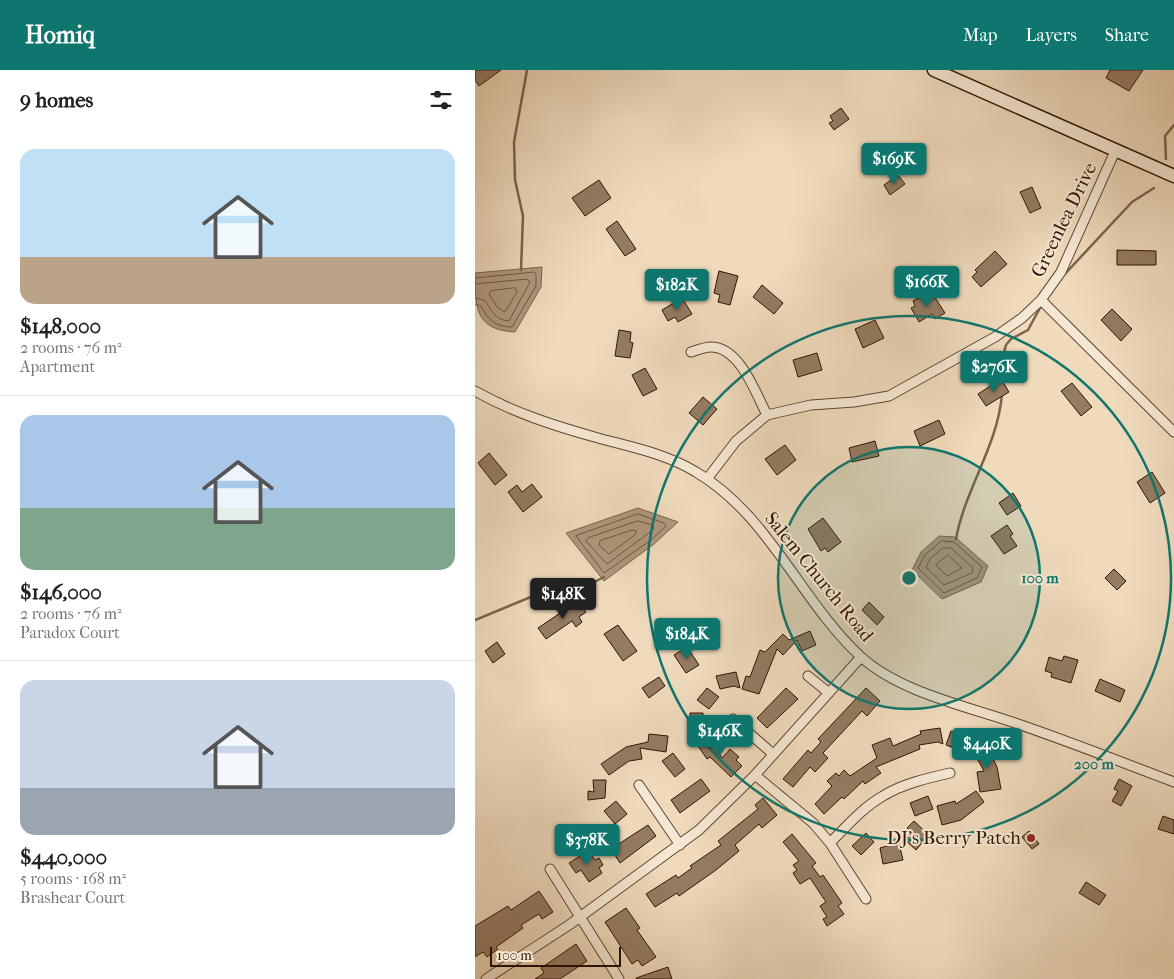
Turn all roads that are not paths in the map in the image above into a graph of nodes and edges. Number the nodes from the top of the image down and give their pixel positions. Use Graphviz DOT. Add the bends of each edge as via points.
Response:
graph roads {
  1 [pos="934,70"];
  2 [pos="1116,149"];
  3 [pos="1174,176"];
  4 [pos="1041,300"];
  5 [pos="691,352"];
  6 [pos="475,391"];
  7 [pos="767,415"];
  8 [pos="1174,432"];
  9 [pos="707,479"];
  10 [pos="861,657"];
  11 [pos="808,676"];
  12 [pos="829,693"];
  13 [pos="733,719"];
  14 [pos="773,754"];
  15 [pos="950,773"];
  16 [pos="755,775"];
  17 [pos="1174,782"];
  18 [pos="639,785"];
  19 [pos="830,843"];
  20 [pos="680,845"];
  21 [pos="550,869"];
  22 [pos="867,899"];
  23 [pos="580,918"];
  24 [pos="486,979"];
  25 [pos="619,979"];
  1 -- 2 [label="main road"];
  2 -- 3 [label="main road"];
  2 -- 4 [label="street, Greenlea Drive" via="1061,272"];
  4 -- 7 [label="street, Greenlea Drive" via="995,337 901,392 872,400 811,405"];
  4 -- 8 [label="street"];
  5 -- 7 [label="street" via="711,347 721,349 734,359 747,375"];
  6 -- 9 [label="street, Salem Church Road" via="544,422 674,461"];
  7 -- 9 [label="street, Greenlea Drive" via="736,440"];
  9 -- 10 [label="street, Salem Church Road" via="746,514"];
  10 -- 12 [label="street"];
  10 -- 17 [label="street, Salem Church Road" via="893,678 929,694"];
  11 -- 12 [label="street"];
  12 -- 14 [label="street"];
  13 -- 14 [label="street"];
  14 -- 16 [label="street"];
  15 -- 19 [label="street" via="884,795 864,809"];
  16 -- 19 [label="street" via="795,807"];
  16 -- 20 [label="street"];
  18 -- 20 [label="street"];
  19 -- 22 [label="street"];
  20 -- 23 [label="street"];
  21 -- 23 [label="street"];
  23 -- 24 [label="street"];
  23 -- 25 [label="street"];
}
